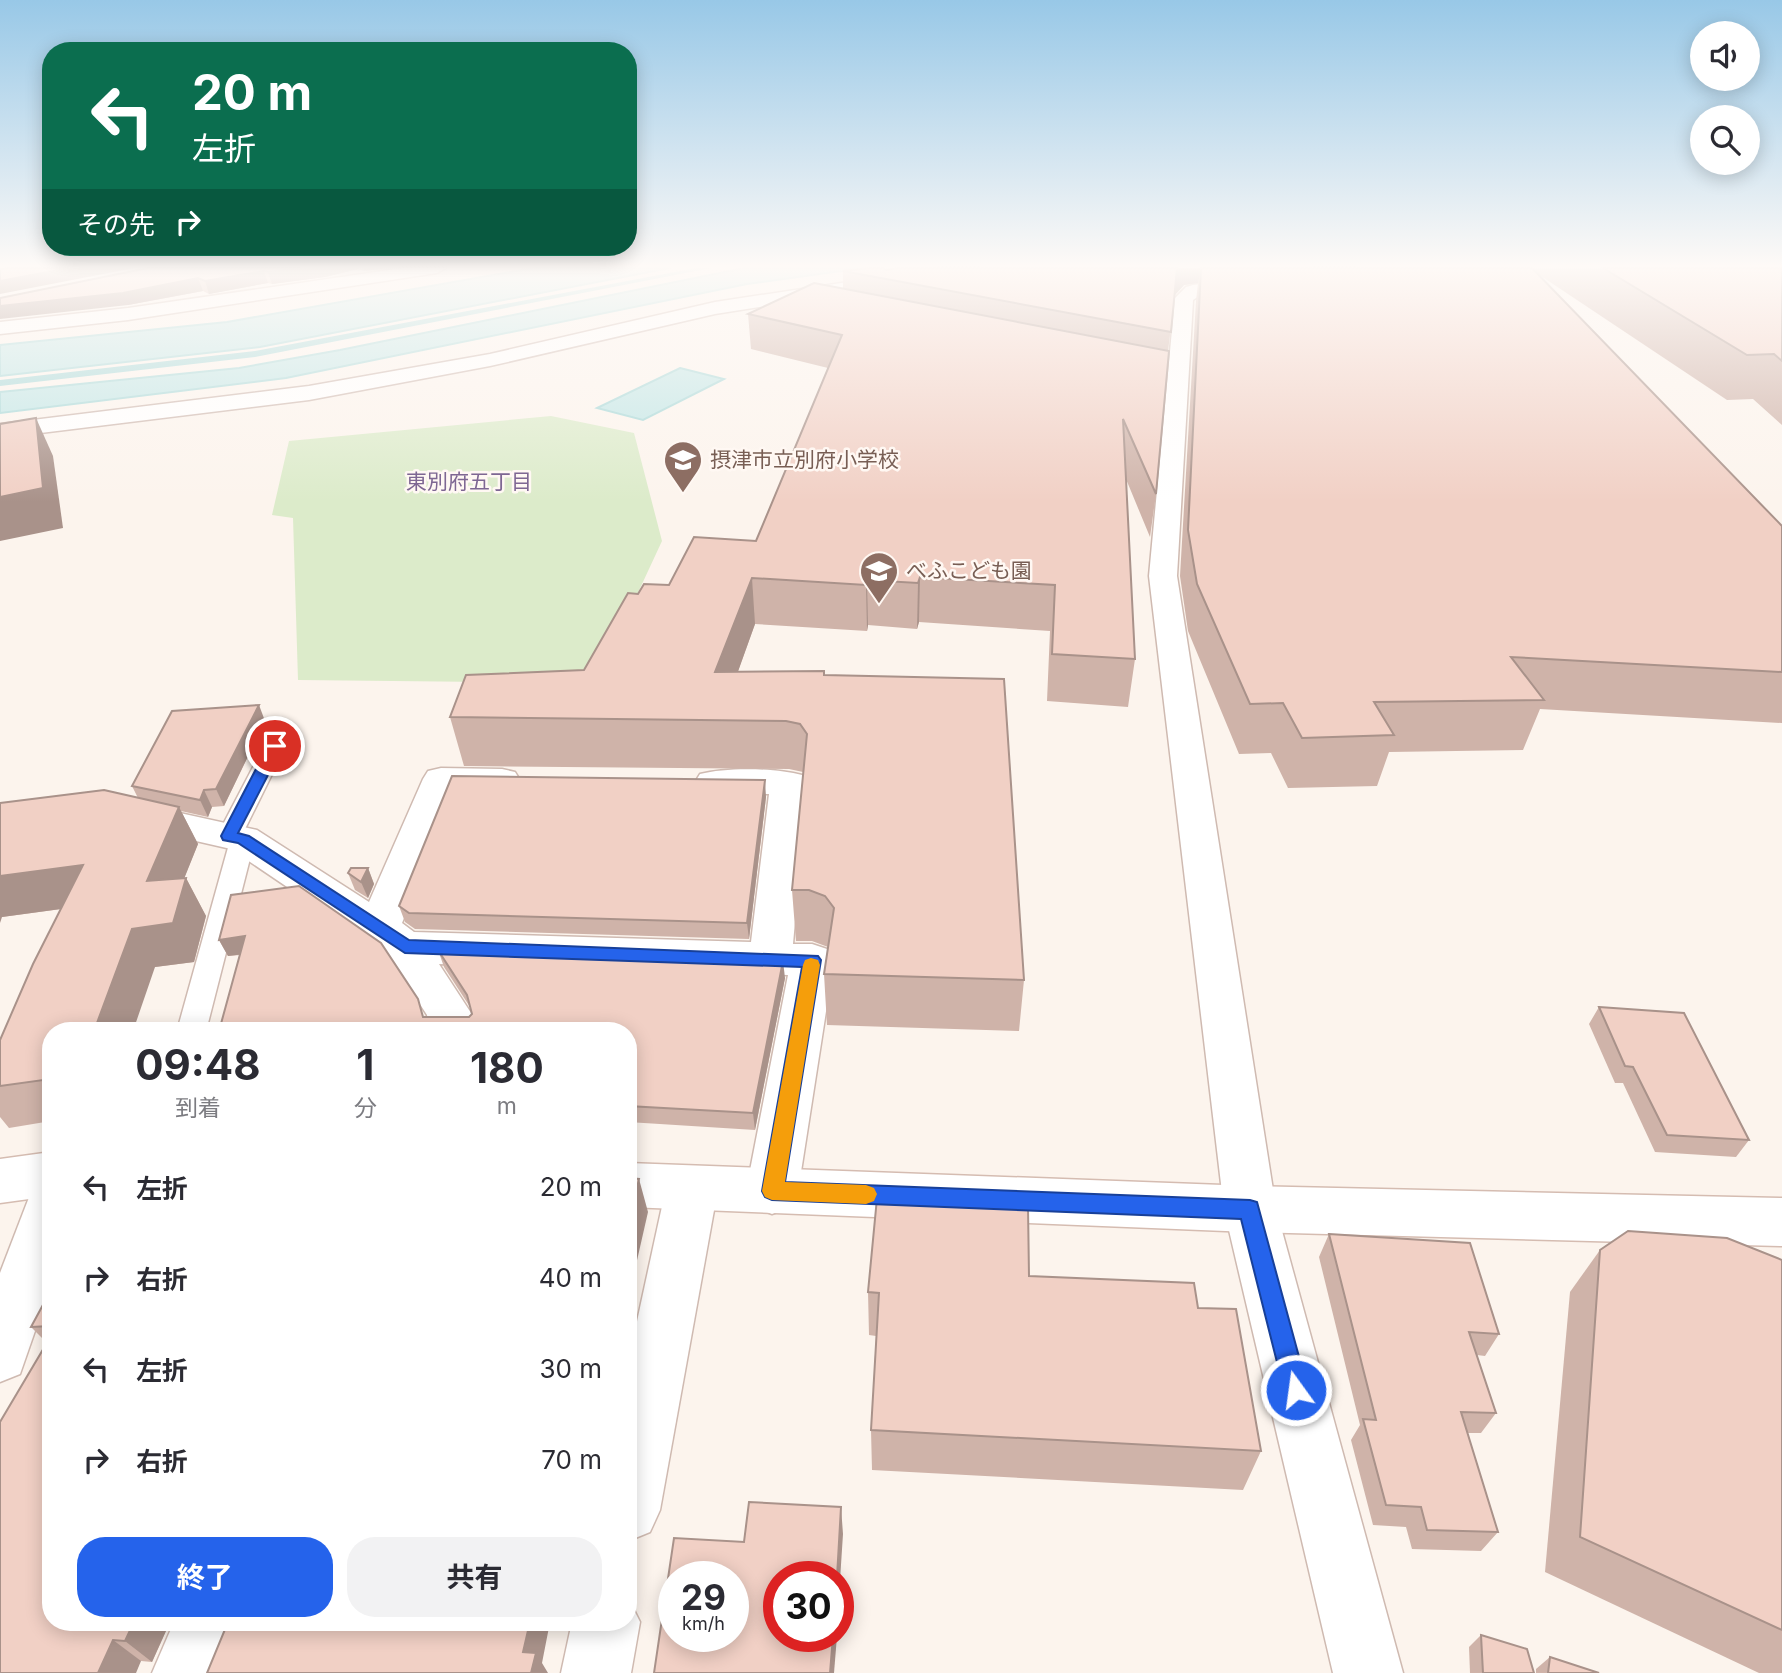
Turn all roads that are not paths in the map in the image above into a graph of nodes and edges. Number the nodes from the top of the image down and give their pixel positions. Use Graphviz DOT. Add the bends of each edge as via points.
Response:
graph roads {
  1 [pos="550,346"];
  2 [pos="1174,346"];
  3 [pos="0,431"];
  4 [pos="275,746"];
  5 [pos="538,780"];
  6 [pos="678,782"];
  7 [pos="137,816"];
  8 [pos="236,838"];
  9 [pos="392,937"];
  10 [pos="770,959"];
  11 [pos="193,1022"];
  12 [pos="450,1022"];
  13 [pos="42,1175"];
  14 [pos="0,1181"];
  15 [pos="637,1185"];
  16 [pos="692,1188"];
  17 [pos="772,1191"];
  18 [pos="1250,1209"];
  19 [pos="1782,1222"];
  20 [pos="42,1229"];
  21 [pos="0,1353"];
  22 [pos="637,1465"];
  23 [pos="204,1631"];
  24 [pos="604,1631"];
  25 [pos="187,1673"];
  26 [pos="596,1673"];
  27 [pos="1368,1673"];
  1 -- 3 [label="street" via="309,393"];
  2 -- 18 [label="street" via="1167,380 1163,576"];
  4 -- 8 [label="lane"];
  5 -- 9 [label="street" via="441,779"];
  6 -- 10 [label="street" via="789,783"];
  7 -- 8 [label="street"];
  8 -- 9 [label="street"];
  8 -- 11 [label="lane"];
  9 -- 10 [label="street"];
  9 -- 12 [label="street" via="449,1013"];
  10 -- 17 [label="street" via="812,960"];
  13 -- 14 [label="street"];
  15 -- 16 [label="street"];
  16 -- 17 [label="street"];
  16 -- 22 [label="street"];
  17 -- 18 [label="street"];
  18 -- 19 [label="street"];
  18 -- 27 [label="street"];
  20 -- 21 [label="street"];
  23 -- 25 [label="street"];
  24 -- 26 [label="street"];
}
